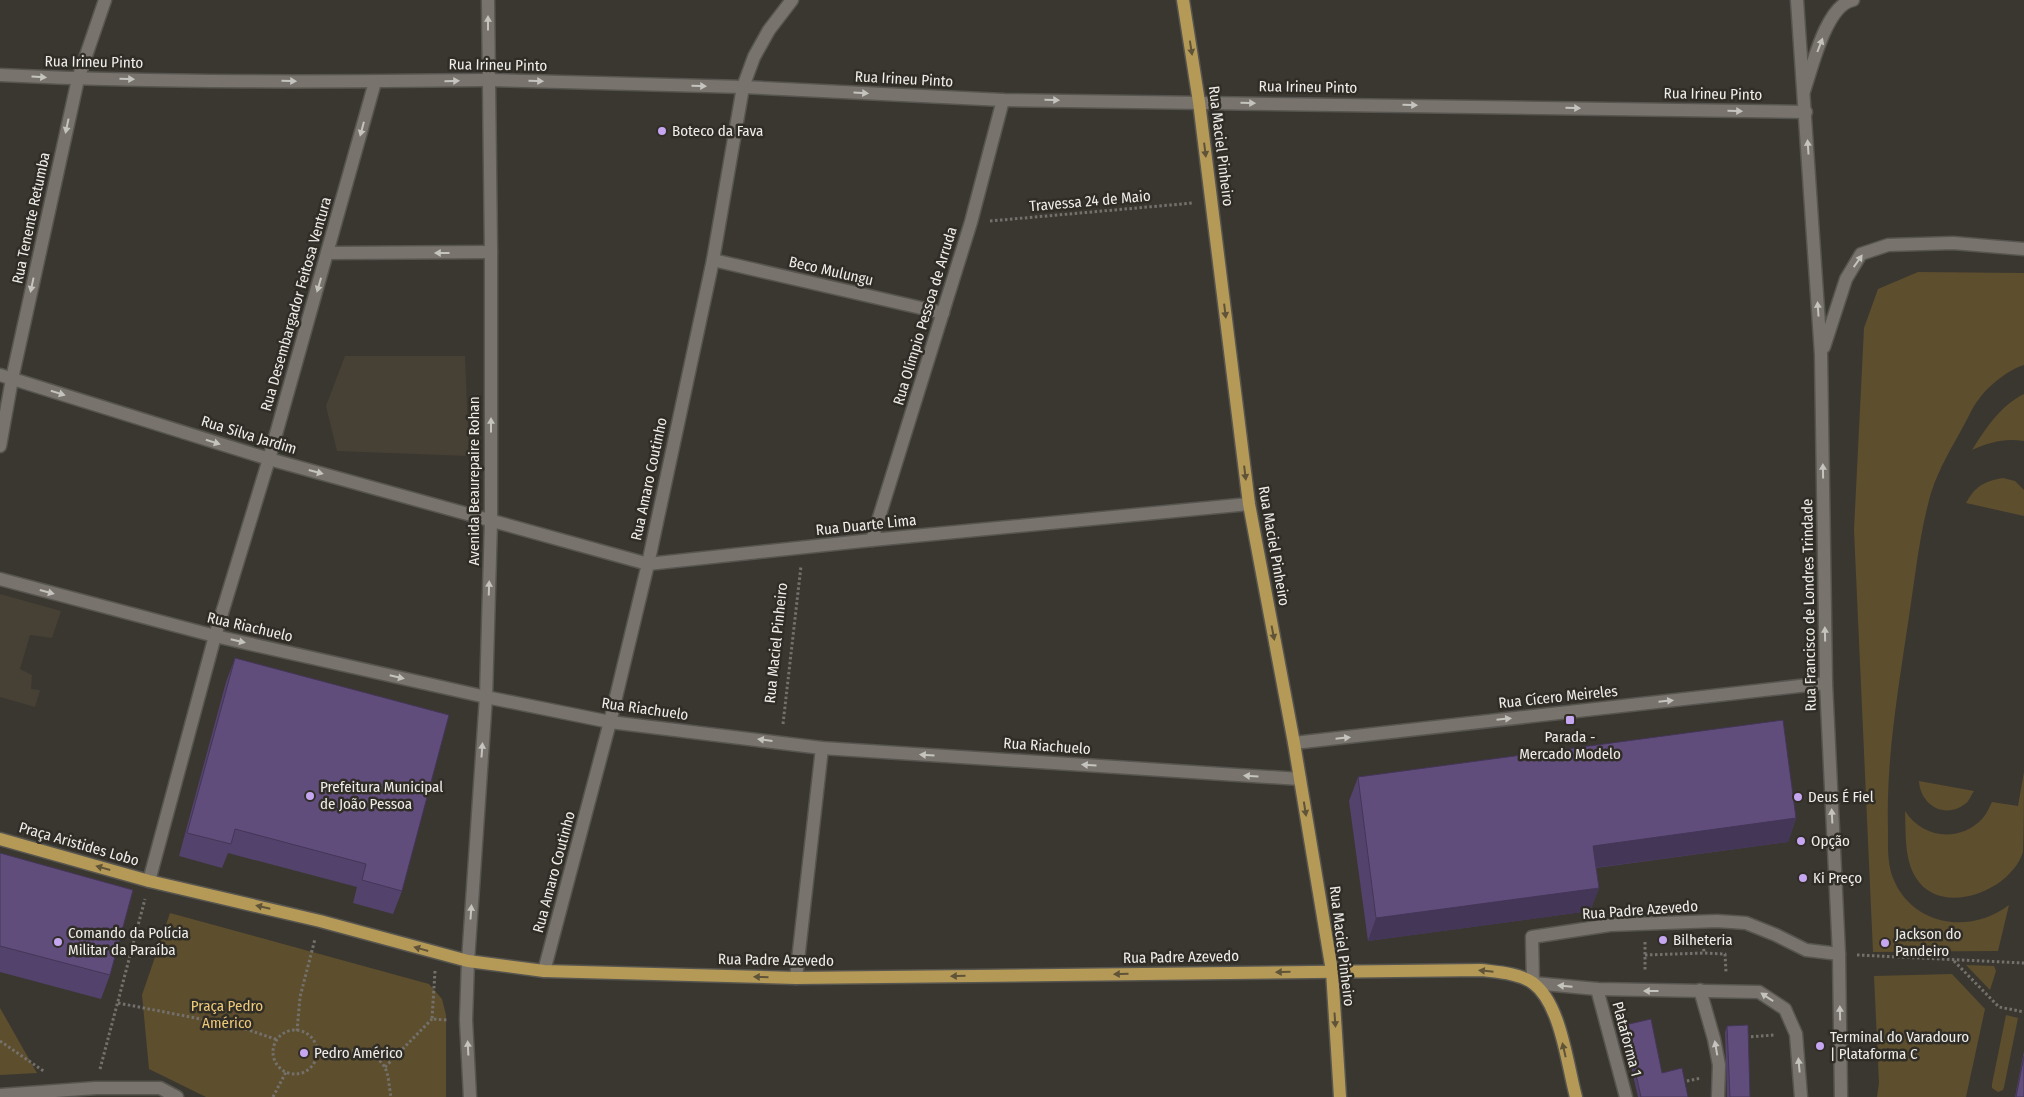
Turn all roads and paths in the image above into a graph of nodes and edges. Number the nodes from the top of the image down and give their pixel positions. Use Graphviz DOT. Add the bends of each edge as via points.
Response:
graph roads {
  1 [pos="105,0"];
  2 [pos="488,0"];
  3 [pos="792,0"];
  4 [pos="1183,0"];
  5 [pos="1797,0"];
  6 [pos="1853,0"];
  7 [pos="0,75"];
  8 [pos="78,79"];
  9 [pos="488,80"];
  10 [pos="375,82"];
  11 [pos="744,87"];
  12 [pos="1804,92"];
  13 [pos="1003,100"];
  14 [pos="1199,102"];
  15 [pos="1806,112"];
  16 [pos="1212,202"];
  17 [pos="971,222"];
  18 [pos="2024,249"];
  19 [pos="491,252"];
  20 [pos="328,254"];
  21 [pos="713,260"];
  22 [pos="943,314"];
  23 [pos="1821,354"];
  24 [pos="6,377"];
  25 [pos="0,446"];
  26 [pos="269,459"];
  27 [pos="1249,504"];
  28 [pos="491,520"];
  29 [pos="872,540"];
  30 [pos="803,548"];
  31 [pos="648,564"];
  32 [pos="0,579"];
  33 [pos="215,636"];
  34 [pos="1826,683"];
  35 [pos="486,697"];
  36 [pos="610,722"];
  37 [pos="781,742"];
  38 [pos="1294,743"];
  39 [pos="822,748"];
  40 [pos="1300,779"];
  41 [pos="0,839"];
  42 [pos="150,881"];
  43 [pos="320,920"];
  44 [pos="1645,924"];
  45 [pos="436,953"];
  46 [pos="1704,954"];
  47 [pos="1839,954"];
  48 [pos="1645,955"];
  49 [pos="468,961"];
  50 [pos="1954,961"];
  51 [pos="2024,963"];
  52 [pos="544,971"];
  53 [pos="1332,971"];
  54 [pos="796,978"];
  55 [pos="1533,983"];
  56 [pos="1597,989"];
  57 [pos="1700,990"];
  58 [pos="1646,991"];
  59 [pos="118,1003"];
  60 [pos="2024,1012"];
  61 [pos="432,1019"];
  62 [pos="466,1020"];
  63 [pos="297,1031"];
  64 [pos="1796,1034"];
  65 [pos="1714,1039"];
  66 [pos="278,1040"];
  67 [pos="0,1041"];
  68 [pos="317,1053"];
  69 [pos="385,1067"];
  70 [pos="286,1072"];
  71 [pos="96,1088"];
  72 [pos="70,1090"];
  73 [pos="0,1095"];
  74 [pos="177,1097"];
  75 [pos="273,1097"];
  76 [pos="391,1097"];
  77 [pos="470,1097"];
  78 [pos="1340,1097"];
  79 [pos="1576,1097"];
  80 [pos="1626,1097"];
  81 [pos="1718,1097"];
  82 [pos="1801,1097"];
  83 [pos="1841,1097"];
  1 -- 8 [label="street, Rua Tenente Retumba"];
  9 -- 2 [label="street, Avenida Beaurepaire Rohan, one-way"];
  3 -- 11 [label="street, Rua Amaro Coutinho" via="769,30"];
  4 -- 14 [label="main road, Rua Maciel Pinheiro, one-way"];
  5 -- 12 [label="street, Rua Francisco de Londres Trindade"];
  12 -- 6 [label="street, one-way" via="1820,42 1836,11"];
  7 -- 8 [label="street, Rua Irineu Pinto, one-way"];
  8 -- 10 [label="street, Rua Irineu Pinto, one-way"];
  8 -- 24 [label="street, Rua Tenente Retumba, one-way"];
  10 -- 9 [label="street, Rua Irineu Pinto, one-way"];
  9 -- 11 [label="street, Rua Irineu Pinto, one-way"];
  9 -- 19 [label="street, Avenida Beaurepaire Rohan"];
  10 -- 20 [label="street, Rua Desembargador Feitosa Ventura, one-way"];
  11 -- 13 [label="street, Rua Irineu Pinto, one-way"];
  11 -- 21 [label="street, Rua Amaro Coutinho"];
  12 -- 15 [label="street, Rua Francisco de Londres Trindade"];
  13 -- 14 [label="street, Rua Irineu Pinto, one-way"];
  13 -- 17 [label="street, Rua Olímpio Pessoa de Arruda"];
  14 -- 15 [label="street, Rua Irineu Pinto, one-way"];
  14 -- 16 [label="main road, Rua Maciel Pinheiro, one-way"];
  23 -- 15 [label="street, Rua Francisco de Londres Trindade, one-way"];
  16 -- 17 [label="path, Travessa 24 de Maio"];
  16 -- 27 [label="main road, Rua Maciel Pinheiro, one-way"];
  17 -- 22 [label="street, Rua Olímpio Pessoa de Arruda"];
  23 -- 18 [label="street, one-way" via="1846,279 1861,254 1888,245 1953,242"];
  19 -- 20 [label="street, one-way"];
  28 -- 19 [label="street, Avenida Beaurepaire Rohan, one-way"];
  20 -- 26 [label="street, Rua Desembargador Feitosa Ventura, one-way"];
  21 -- 22 [label="street, Beco Mulungu"];
  21 -- 31 [label="street, Rua Amaro Coutinho"];
  22 -- 29 [label="street, Rua Olímpio Pessoa de Arruda"];
  34 -- 23 [label="street, Rua Francisco de Londres Trindade, one-way"];
  24 -- 25 [label="street, Rua Tenente Retumba"];
  24 -- 26 [label="street, Rua Silva Jardim, one-way"];
  26 -- 28 [label="street, Rua Silva Jardim, one-way"];
  26 -- 33 [label="street, Rua Desembargador Feitosa Ventura"];
  27 -- 29 [label="street, Rua Duarte Lima"];
  27 -- 38 [label="main road, Rua Maciel Pinheiro, one-way"];
  28 -- 31 [label="street, Rua Duarte Lima"];
  35 -- 28 [label="street, Avenida Beaurepaire Rohan, one-way"];
  29 -- 30 [label="street, Rua Duarte Lima"];
  30 -- 31 [label="street, Rua Duarte Lima"];
  30 -- 37 [label="path, Rua Maciel Pinheiro"];
  31 -- 36 [label="street, Rua Amaro Coutinho"];
  32 -- 33 [label="street, Rua Riachuelo, one-way"];
  33 -- 35 [label="street, Rua Riachuelo, one-way"];
  33 -- 42 [label="street, Rua Desembargador Feitosa Ventura"];
  38 -- 34 [label="street, Rua Cícero Meireles, one-way"];
  47 -- 34 [label="street, Rua Francisco de Londres Trindade, one-way"];
  35 -- 36 [label="street, Rua Riachuelo"];
  49 -- 35 [label="street, Avenida Beaurepaire Rohan, one-way"];
  37 -- 36 [label="street, Rua Riachuelo, one-way"];
  36 -- 52 [label="street, Rua Amaro Coutinho"];
  37 -- 39 [label="street, Rua Riachuelo"];
  38 -- 40 [label="main road, Rua Maciel Pinheiro"];
  40 -- 39 [label="street, Rua Riachuelo, one-way"];
  39 -- 54 [label="street"];
  40 -- 53 [label="main road, Rua Maciel Pinheiro, one-way"];
  42 -- 41 [label="main road, Praça Aristides Lobo, one-way"];
  43 -- 42 [label="main road, one-way"];
  42 -- 59 [label="path"];
  45 -- 43 [label="main road, one-way"];
  43 -- 63 [label="path" via="300,996"];
  44 -- 47 [label="street, Rua Padre Azevedo" via="1746,923 1806,950"];
  44 -- 48 [label="path"];
  44 -- 55 [label="street, Rua Padre Azevedo" via="1610,925 1532,937"];
  45 -- 49 [label="main road"];
  45 -- 61 [label="path"];
  46 -- 48 [label="path"];
  47 -- 50 [label="path"];
  83 -- 47 [label="street, Rua Francisco de Londres Trindade, one-way"];
  48 -- 58 [label="path"];
  49 -- 52 [label="main road, Rua Padre Azevedo"];
  49 -- 62 [label="street"];
  50 -- 51 [label="path"];
  50 -- 60 [label="path" via="1998,1007"];
  54 -- 52 [label="main road, Rua Padre Azevedo, one-way"];
  53 -- 54 [label="main road, Rua Padre Azevedo, one-way"];
  55 -- 53 [label="main road, Rua Padre Azevedo, one-way" via="1509,974 1481,970"];
  53 -- 78 [label="main road, Rua Maciel Pinheiro, one-way"];
  56 -- 55 [label="street, one-way"];
  79 -- 55 [label="main road, one-way" via="1552,1006"];
  56 -- 58 [label="street"];
  56 -- 80 [label="street, Plataforma 1"];
  57 -- 58 [label="street, one-way"];
  64 -- 57 [label="street, one-way" via="1785,1009 1759,992"];
  57 -- 65 [label="street"];
  59 -- 66 [label="path" via="237,1026"];
  59 -- 71 [label="path"];
  61 -- 62 [label="path"];
  61 -- 69 [label="path"];
  77 -- 62 [label="street, one-way"];
  63 -- 66 [label="path" via="286,1033"];
  63 -- 68 [label="path" via="313,1040"];
  64 -- 65 [label="path"];
  82 -- 64 [label="street, one-way"];
  81 -- 65 [label="street, one-way" via="1719,1064"];
  66 -- 70 [label="path" via="274,1055"];
  67 -- 72 [label="path"];
  68 -- 69 [label="path" via="365,1052"];
  68 -- 70 [label="path" via="307,1071 297,1074"];
  69 -- 76 [label="path"];
  70 -- 75 [label="path"];
  71 -- 72 [label="street"];
  71 -- 74 [label="street" via="160,1088"];
  72 -- 73 [label="street"];
}
